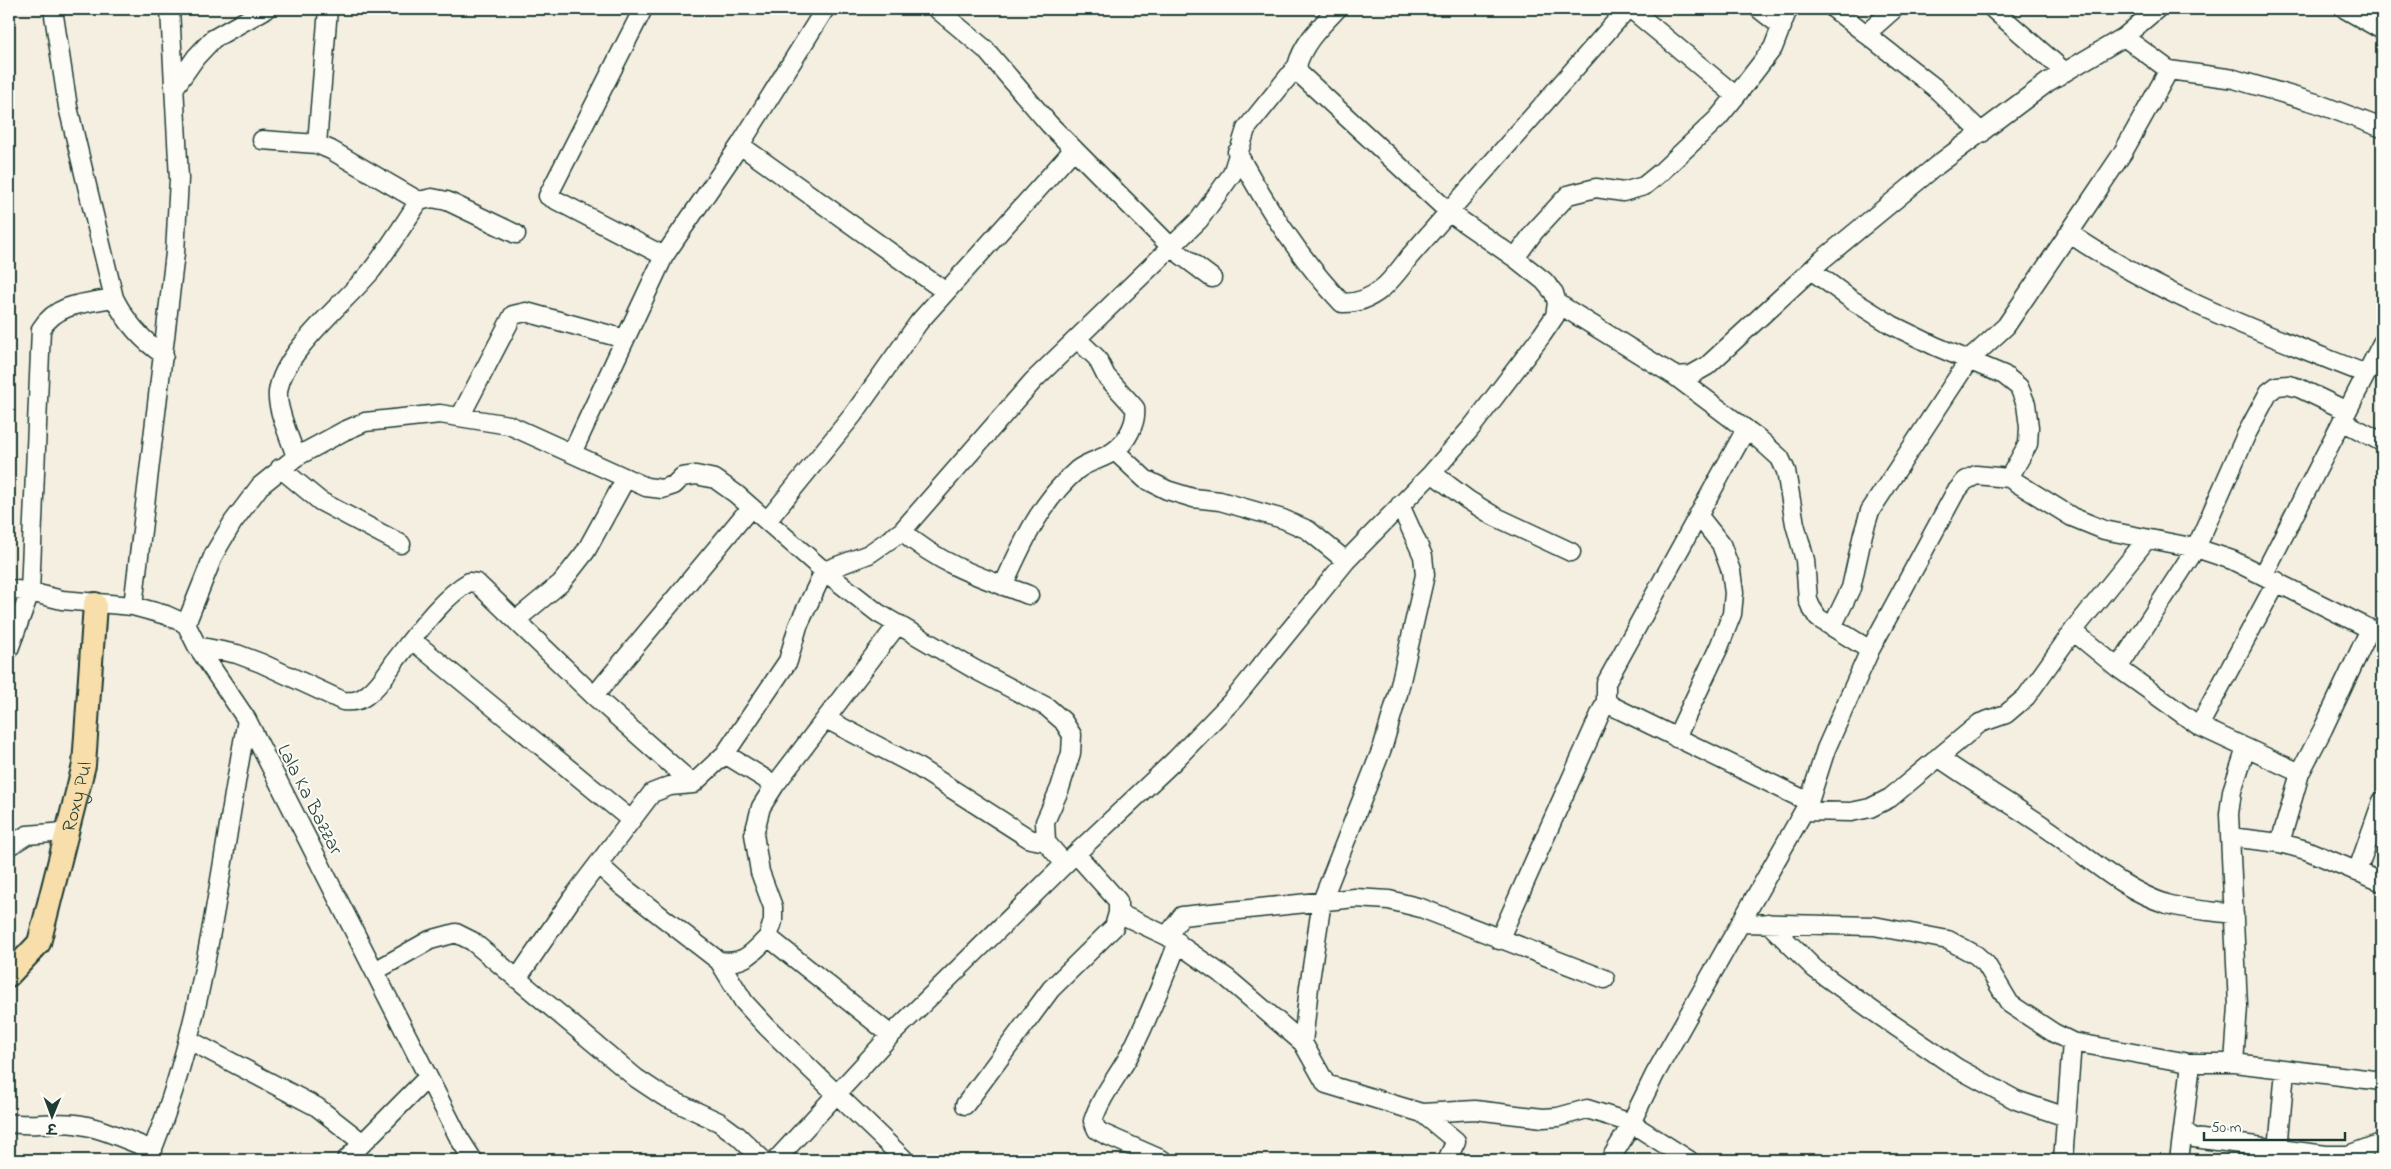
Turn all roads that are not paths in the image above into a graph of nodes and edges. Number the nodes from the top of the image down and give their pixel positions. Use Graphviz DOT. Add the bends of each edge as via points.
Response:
graph roads {
  1 [pos="53,9"];
  2 [pos="170,9"];
  3 [pos="266,9"];
  4 [pos="328,9"];
  5 [pos="643,9"];
  6 [pos="825,9"];
  7 [pos="937,9"];
  8 [pos="1337,9"];
  9 [pos="1627,9"];
  10 [pos="1631,9"];
  11 [pos="1759,9"];
  12 [pos="1788,9"];
  13 [pos="1834,9"];
  14 [pos="1894,9"];
  15 [pos="1994,9"];
  16 [pos="2157,9"];
  17 [pos="2345,9"];
  18 [pos="1782,27"];
  19 [pos="2382,30"];
  20 [pos="1867,33"];
  21 [pos="2124,37"];
  22 [pos="1296,66"];
  23 [pos="2169,70"];
  24 [pos="2066,72"];
  25 [pos="175,88"];
  26 [pos="1736,96"];
  27 [pos="2382,128"];
  28 [pos="1982,133"];
  29 [pos="262,140"];
  30 [pos="317,144"];
  31 [pos="740,145"];
  32 [pos="1074,149"];
  33 [pos="1237,152"];
  34 [pos="420,201"];
  35 [pos="1450,213"];
  36 [pos="2069,233"];
  37 [pos="516,234"];
  38 [pos="1172,248"];
  39 [pos="664,256"];
  40 [pos="1515,258"];
  41 [pos="1811,270"];
  42 [pos="1212,278"];
  43 [pos="946,292"];
  44 [pos="114,298"];
  45 [pos="1556,303"];
  46 [pos="625,339"];
  47 [pos="1077,339"];
  48 [pos="2382,343"];
  49 [pos="164,355"];
  50 [pos="1969,360"];
  51 [pos="2366,374"];
  52 [pos="1675,376"];
  53 [pos="2345,416"];
  54 [pos="460,417"];
  55 [pos="1746,430"];
  56 [pos="2382,442"];
  57 [pos="1115,451"];
  58 [pos="572,453"];
  59 [pos="296,458"];
  60 [pos="280,468"];
  61 [pos="1432,473"];
  62 [pos="626,478"];
  63 [pos="2009,478"];
  64 [pos="1400,505"];
  65 [pos="751,507"];
  66 [pos="1698,515"];
  67 [pos="767,521"];
  68 [pos="902,531"];
  69 [pos="2147,539"];
  70 [pos="401,544"];
  71 [pos="2196,548"];
  72 [pos="1571,552"];
  73 [pos="1346,561"];
  74 [pos="824,571"];
  75 [pos="2270,578"];
  76 [pos="1003,586"];
  77 [pos="9,589"];
  78 [pos="30,592"];
  79 [pos="1029,595"];
  80 [pos="95,604"];
  81 [pos="133,606"];
  82 [pos="516,620"];
  83 [pos="186,624"];
  84 [pos="898,624"];
  85 [pos="1832,627"];
  86 [pos="2072,631"];
  87 [pos="2376,631"];
  88 [pos="412,640"];
  89 [pos="197,646"];
  90 [pos="9,649"];
  91 [pos="1870,650"];
  92 [pos="2118,668"];
  93 [pos="594,696"];
  94 [pos="1606,701"];
  95 [pos="826,719"];
  96 [pos="247,720"];
  97 [pos="2199,726"];
  98 [pos="1676,738"];
  99 [pos="2246,748"];
  100 [pos="725,754"];
  101 [pos="1938,757"];
  102 [pos="2300,773"];
  103 [pos="693,784"];
  104 [pos="775,785"];
  105 [pos="2382,801"];
  106 [pos="1807,806"];
  107 [pos="631,820"];
  108 [pos="65,832"];
  109 [pos="2230,837"];
  110 [pos="1046,842"];
  111 [pos="2280,843"];
  112 [pos="9,846"];
  113 [pos="1071,859"];
  114 [pos="599,865"];
  115 [pos="2357,872"];
  116 [pos="2382,882"];
  117 [pos="1322,901"];
  118 [pos="1118,913"];
  119 [pos="2234,914"];
  120 [pos="1741,922"];
  121 [pos="1768,923"];
  122 [pos="768,937"];
  123 [pos="1172,939"];
  124 [pos="1499,940"];
  125 [pos="719,962"];
  126 [pos="374,971"];
  127 [pos="9,975"];
  128 [pos="517,979"];
  129 [pos="1605,979"];
  130 [pos="891,1035"];
  131 [pos="189,1040"];
  132 [pos="2072,1042"];
  133 [pos="1303,1043"];
  134 [pos="2189,1063"];
  135 [pos="2234,1063"];
  136 [pos="2285,1070"];
  137 [pos="428,1077"];
  138 [pos="2382,1081"];
  139 [pos="836,1095"];
  140 [pos="965,1105"];
  141 [pos="1422,1113"];
  142 [pos="2066,1117"];
  143 [pos="9,1123"];
  144 [pos="1631,1123"];
  145 [pos="2182,1130"];
  146 [pos="2381,1141"];
  147 [pos="363,1143"];
  148 [pos="2278,1150"];
  149 [pos="150,1155"];
  150 [pos="2348,1158"];
  151 [pos="346,1160"];
  152 [pos="472,1160"];
  153 [pos="763,1160"];
  154 [pos="776,1160"];
  155 [pos="905,1160"];
  156 [pos="1163,1160"];
  157 [pos="1447,1160"];
  158 [pos="1610,1160"];
  159 [pos="1689,1160"];
  160 [pos="2063,1160"];
  161 [pos="2179,1160"];
  1 -- 44 [label="street" via="68,107"];
  2 -- 25 [label="street"];
  3 -- 25 [label="street" via="213,39"];
  4 -- 30 [label="street"];
  5 -- 39 [label="street" via="548,196"];
  6 -- 31 [label="street"];
  7 -- 32 [label="street" via="985,49"];
  8 -- 22 [label="street" via="1312,36"];
  9 -- 35 [label="street"];
  10 -- 26 [label="street"];
  11 -- 18 [label="street"];
  12 -- 18 [label="street"];
  13 -- 20 [label="street"];
  14 -- 20 [label="street"];
  15 -- 24 [label="street"];
  16 -- 21 [label="street"];
  17 -- 19 [label="street"];
  18 -- 26 [label="street" via="1773,48"];
  20 -- 28 [label="street" via="1934,87"];
  21 -- 23 [label="street"];
  21 -- 24 [label="street"];
  22 -- 33 [label="street" via="1255,115"];
  22 -- 35 [label="street" via="1300,74"];
  23 -- 27 [label="street" via="2234,79 2316,103"];
  23 -- 36 [label="street" via="2122,154"];
  24 -- 28 [label="street"];
  25 -- 49 [label="street" via="179,179"];
  26 -- 40 [label="street" via="1718,118 1644,186 1623,192 1596,188 1568,195"];
  28 -- 41 [label="street" via="1936,166"];
  29 -- 30 [label="street"];
  30 -- 34 [label="street"];
  31 -- 39 [label="street"];
  31 -- 43 [label="street"];
  32 -- 38 [label="street"];
  32 -- 43 [label="street"];
  33 -- 35 [label="street" via="1282,228 1342,303 1373,297 1393,280 1410,256"];
  33 -- 38 [label="street" via="1232,174 1198,220"];
  34 -- 37 [label="street" via="432,198 447,201"];
  34 -- 59 [label="street" via="373,269 312,334 283,375 278,393"];
  35 -- 40 [label="street"];
  36 -- 50 [label="street" via="2006,326"];
  36 -- 51 [label="street" via="2102,256 2213,312"];
  38 -- 42 [label="street"];
  38 -- 47 [label="street"];
  39 -- 46 [label="street"];
  40 -- 45 [label="street" via="1544,281 1554,293"];
  41 -- 50 [label="street" via="1892,325"];
  41 -- 52 [label="street" via="1707,366 1691,375"];
  43 -- 67 [label="street" via="919,322 853,415"];
  44 -- 49 [label="street" via="145,343"];
  44 -- 78 [label="street" via="72,306 49,317 41,329"];
  45 -- 52 [label="street"];
  45 -- 61 [label="street" via="1555,316 1542,336"];
  46 -- 54 [label="street" via="526,312 513,315"];
  46 -- 58 [label="street"];
  47 -- 57 [label="street" via="1097,358 1106,376 1135,408 1135,425"];
  47 -- 68 [label="street" via="1033,381"];
  48 -- 51 [label="street"];
  49 -- 81 [label="street" via="155,407"];
  50 -- 63 [label="street" via="2004,375 2019,388 2026,404 2028,444"];
  50 -- 85 [label="street" via="1870,511 1851,588"];
  51 -- 53 [label="street"];
  52 -- 55 [label="street"];
  53 -- 56 [label="street"];
  53 -- 71 [label="street" via="2299,388 2277,386 2269,392 2246,435"];
  53 -- 75 [label="street"];
  54 -- 58 [label="street" via="509,425"];
  54 -- 59 [label="street" via="440,414 365,422"];
  55 -- 66 [label="street"];
  55 -- 85 [label="street" via="1780,458 1786,471 1805,560 1808,600 1818,618"];
  57 -- 73 [label="street" via="1145,478 1167,490 1283,519 1308,530"];
  57 -- 76 [label="street" via="1078,469 1050,497 1022,544"];
  58 -- 62 [label="street"];
  59 -- 60 [label="street"];
  60 -- 70 [label="street" via="320,501"];
  60 -- 83 [label="street" via="260,486 233,522 214,554"];
  61 -- 64 [label="street"];
  61 -- 72 [label="street" via="1494,516"];
  62 -- 65 [label="street" via="646,487 662,489 674,485 682,477 696,475 715,479"];
  62 -- 82 [label="street" via="605,521 576,564 561,583"];
  63 -- 69 [label="street" via="2072,518 2104,530"];
  63 -- 91 [label="street" via="1976,475 1965,481 1955,493"];
  64 -- 73 [label="street"];
  64 -- 117 [label="street" via="1423,556 1426,575 1383,746"];
  65 -- 67 [label="street"];
  65 -- 93 [label="street"];
  66 -- 94 [label="street" via="1606,683"];
  66 -- 98 [label="street" via="1721,544 1731,571 1732,614"];
  67 -- 74 [label="street"];
  68 -- 74 [label="street" via="869,554"];
  68 -- 76 [label="street" via="947,564"];
  69 -- 71 [label="street"];
  69 -- 86 [label="street"];
  71 -- 75 [label="street"];
  71 -- 92 [label="street"];
  73 -- 113 [label="street" via="1234,699"];
  74 -- 84 [label="street" via="878,613"];
  74 -- 100 [label="street" via="798,626 788,661"];
  75 -- 87 [label="street"];
  75 -- 97 [label="street"];
  76 -- 79 [label="street"];
  77 -- 78 [label="street"];
  78 -- 80 [label="street"];
  78 -- 90 [label="street"];
  80 -- 81 [label="street"];
  80 -- 108 [label="main road, Roxy Pul" via="84,765"];
  81 -- 83 [label="street"];
  82 -- 88 [label="street" via="478,584 469,582 452,594"];
  82 -- 93 [label="street"];
  83 -- 89 [label="street, Lala Ka Bazzar"];
  84 -- 95 [label="street"];
  84 -- 110 [label="street" via="974,669 1047,706 1063,720 1072,735 1071,753 1045,822"];
  85 -- 91 [label="street"];
  86 -- 92 [label="street"];
  86 -- 101 [label="street" via="2026,696 2006,714 1980,723"];
  87 -- 102 [label="street"];
  88 -- 89 [label="street" via="368,695 355,702 343,702 237,654"];
  88 -- 107 [label="street"];
  89 -- 96 [label="street, Lala Ka Bazzar"];
  91 -- 106 [label="street" via="1826,750"];
  92 -- 97 [label="street"];
  93 -- 103 [label="street"];
  94 -- 98 [label="street"];
  94 -- 124 [label="street"];
  95 -- 104 [label="street"];
  95 -- 110 [label="street" via="916,766 1030,839"];
  96 -- 126 [label="street, Lala Ka Bazzar"];
  96 -- 131 [label="street"];
  97 -- 99 [label="street"];
  98 -- 106 [label="street"];
  99 -- 102 [label="street"];
  99 -- 109 [label="street" via="2232,792"];
  100 -- 103 [label="street"];
  100 -- 104 [label="street"];
  101 -- 106 [label="street" via="1890,798 1870,808 1851,812"];
  101 -- 119 [label="street" via="1983,789 2024,812 2127,887 2168,904"];
  102 -- 111 [label="street"];
  103 -- 107 [label="street" via="670,786 652,793"];
  104 -- 122 [label="street" via="761,807 754,834 760,872 772,907 773,921"];
  105 -- 115 [label="street"];
  106 -- 120 [label="street"];
  107 -- 114 [label="street"];
  108 -- 112 [label="street" via="27,835"];
  108 -- 127 [label="main road, Roxy Pul" via="39,943"];
  109 -- 111 [label="street"];
  109 -- 119 [label="street"];
  110 -- 113 [label="street"];
  111 -- 115 [label="street" via="2306,850"];
  113 -- 118 [label="street" via="1112,893 1118,901"];
  113 -- 130 [label="street"];
  114 -- 125 [label="street"];
  114 -- 128 [label="street" via="559,916"];
  115 -- 116 [label="street"];
  117 -- 123 [label="street" via="1182,916"];
  117 -- 124 [label="street" via="1355,898 1389,900 1420,908"];
  117 -- 133 [label="street"];
  118 -- 123 [label="street"];
  118 -- 140 [label="street" via="1114,927 1052,989"];
  119 -- 135 [label="street" via="2238,1006"];
  120 -- 121 [label="street"];
  120 -- 144 [label="street"];
  121 -- 132 [label="street" via="1874,926 1948,940 1986,964 2010,1004"];
  121 -- 142 [label="street" via="1815,969 1957,1068 2016,1100"];
  122 -- 125 [label="street" via="745,959 732,964"];
  122 -- 130 [label="street"];
  123 -- 133 [label="street" via="1227,978"];
  123 -- 156 [label="street" via="1133,1049 1093,1121 1097,1130 1104,1134"];
  124 -- 129 [label="street"];
  125 -- 139 [label="street" via="744,1002"];
  126 -- 128 [label="street" via="430,940 456,933 472,941"];
  126 -- 137 [label="street, Lala Ka Bazzar"];
  128 -- 153 [label="street" via="636,1078 664,1096 719,1122"];
  130 -- 139 [label="street"];
  131 -- 147 [label="street" via="317,1107"];
  131 -- 149 [label="street"];
  132 -- 134 [label="street"];
  132 -- 142 [label="street"];
  133 -- 141 [label="street" via="1326,1084"];
  134 -- 135 [label="street"];
  134 -- 145 [label="street"];
  135 -- 136 [label="street"];
  136 -- 138 [label="street"];
  136 -- 148 [label="street"];
  137 -- 147 [label="street"];
  137 -- 152 [label="street, Lala Ka Bazzar"];
  139 -- 154 [label="street"];
  139 -- 155 [label="street"];
  141 -- 144 [label="street" via="1476,1110 1543,1118 1587,1109"];
  141 -- 157 [label="street" via="1456,1140"];
  142 -- 160 [label="street"];
  143 -- 149 [label="street" via="23,1126 75,1124 101,1131"];
  144 -- 158 [label="street"];
  144 -- 159 [label="street"];
  145 -- 148 [label="street" via="2194,1138"];
  145 -- 161 [label="street"];
  146 -- 150 [label="street"];
  147 -- 151 [label="street"];
  148 -- 150 [label="street"];
}
